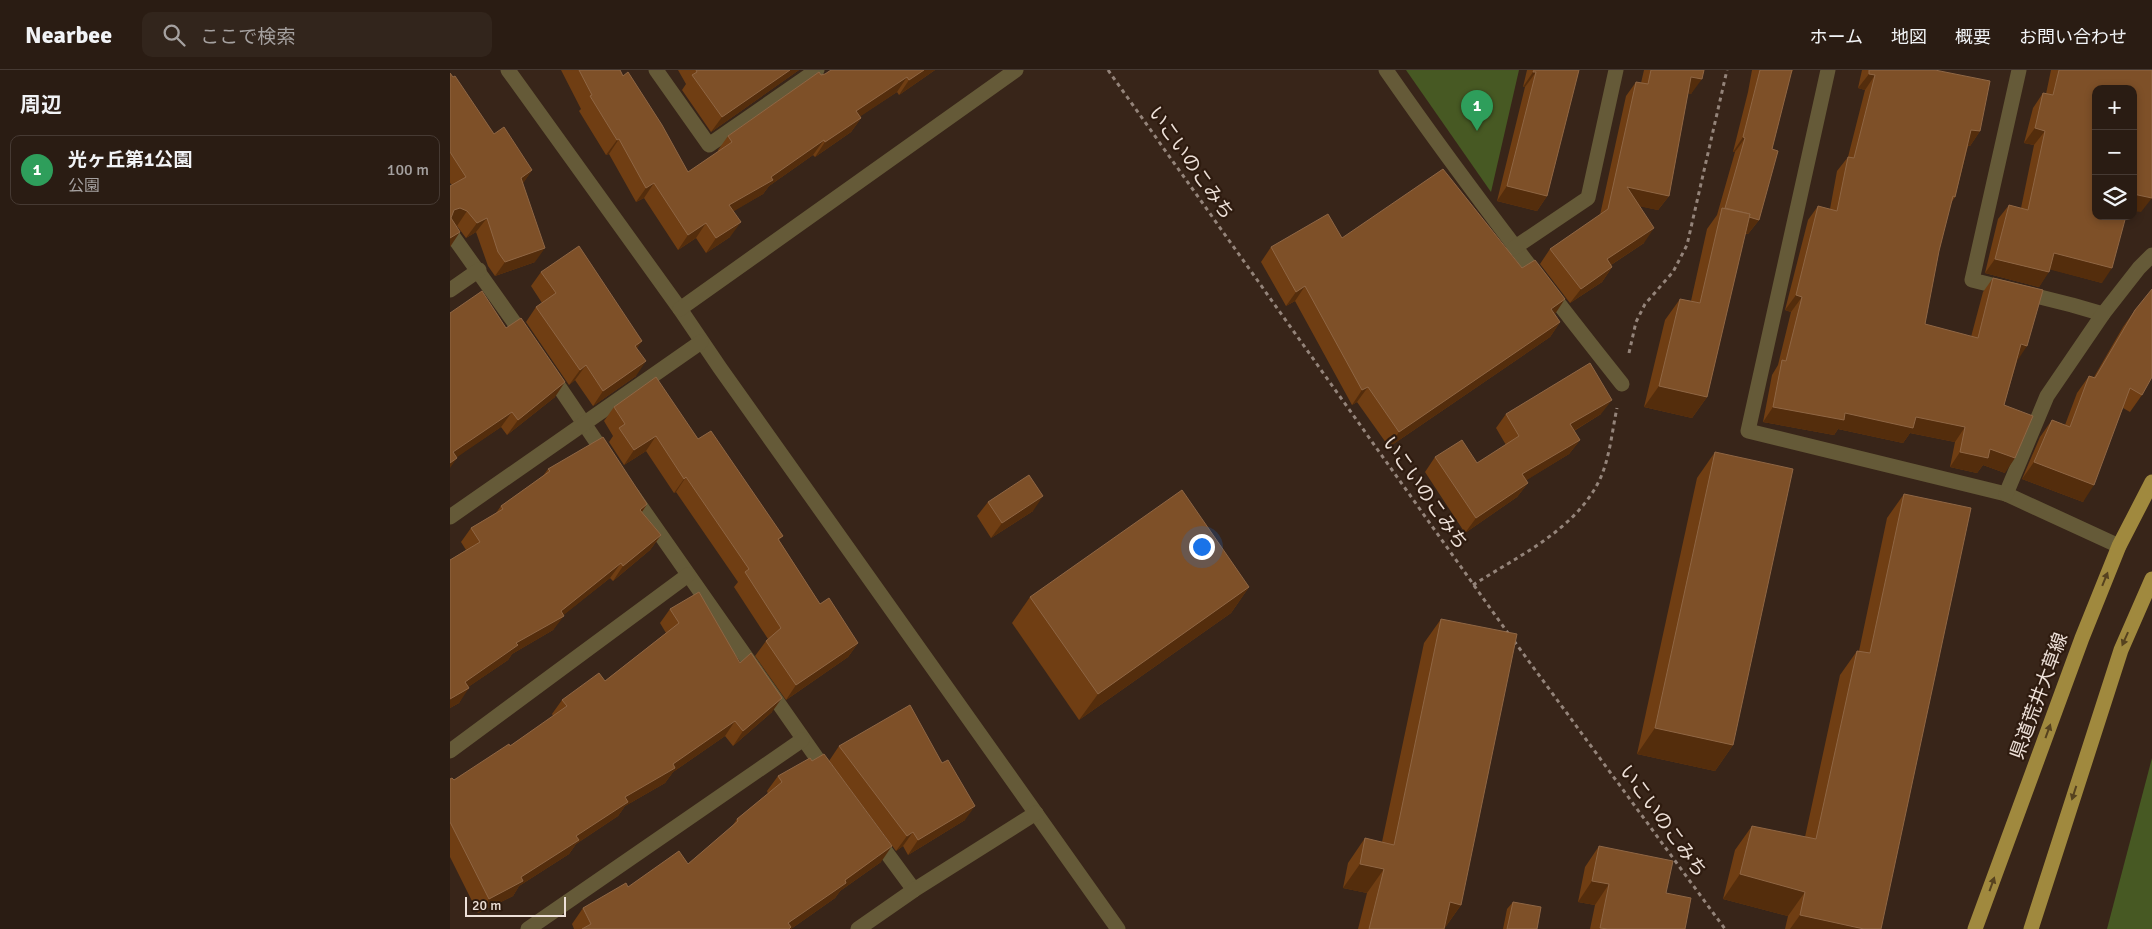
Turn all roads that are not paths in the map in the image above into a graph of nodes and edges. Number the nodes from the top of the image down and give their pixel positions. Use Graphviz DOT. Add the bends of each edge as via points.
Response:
graph roads {
  1 [pos="508,70"];
  2 [pos="656,70"];
  3 [pos="817,70"];
  4 [pos="1016,70"];
  5 [pos="1386,70"];
  6 [pos="1616,70"];
  7 [pos="1828,70"];
  8 [pos="2019,70"];
  9 [pos="450,232"];
  10 [pos="1514,248"];
  11 [pos="2152,255"];
  12 [pos="478,270"];
  13 [pos="450,290"];
  14 [pos="680,309"];
  15 [pos="2103,314"];
  16 [pos="701,342"];
  17 [pos="1622,384"];
  18 [pos="584,425"];
  19 [pos="612,464"];
  20 [pos="623,480"];
  21 [pos="2152,482"];
  22 [pos="2006,494"];
  23 [pos="450,517"];
  24 [pos="2119,546"];
  25 [pos="688,575"];
  26 [pos="2152,579"];
  27 [pos="802,740"];
  28 [pos="450,751"];
  29 [pos="837,787"];
  30 [pos="1036,813"];
  31 [pos="867,827"];
  32 [pos="914,890"];
  33 [pos="528,929"];
  34 [pos="858,929"];
  35 [pos="1118,929"];
  36 [pos="1975,929"];
  37 [pos="2031,929"];
  1 -- 14 [label="street"];
  2 -- 3 [label="street" via="709,145"];
  4 -- 14 [label="street"];
  5 -- 10 [label="street"];
  6 -- 10 [label="street" via="1588,198"];
  7 -- 22 [label="street" via="1748,431"];
  8 -- 15 [label="street" via="1972,280"];
  9 -- 12 [label="street"];
  10 -- 17 [label="street"];
  11 -- 15 [label="street"];
  12 -- 13 [label="street"];
  12 -- 18 [label="street"];
  14 -- 16 [label="street"];
  15 -- 22 [label="street" via="2048,396"];
  16 -- 18 [label="street"];
  16 -- 30 [label="street"];
  18 -- 19 [label="street"];
  18 -- 23 [label="street"];
  20 -- 25 [label="street"];
  21 -- 24 [label="main road, 県道荒井大草線"];
  22 -- 24 [label="street"];
  36 -- 24 [label="main road, 県道荒井大草線, one-way"];
  25 -- 27 [label="street"];
  25 -- 28 [label="street"];
  26 -- 37 [label="main road, one-way" via="2121,650"];
  27 -- 29 [label="street"];
  27 -- 33 [label="street"];
  30 -- 32 [label="street"];
  30 -- 35 [label="street"];
  31 -- 32 [label="street"];
  32 -- 34 [label="street"];
}
